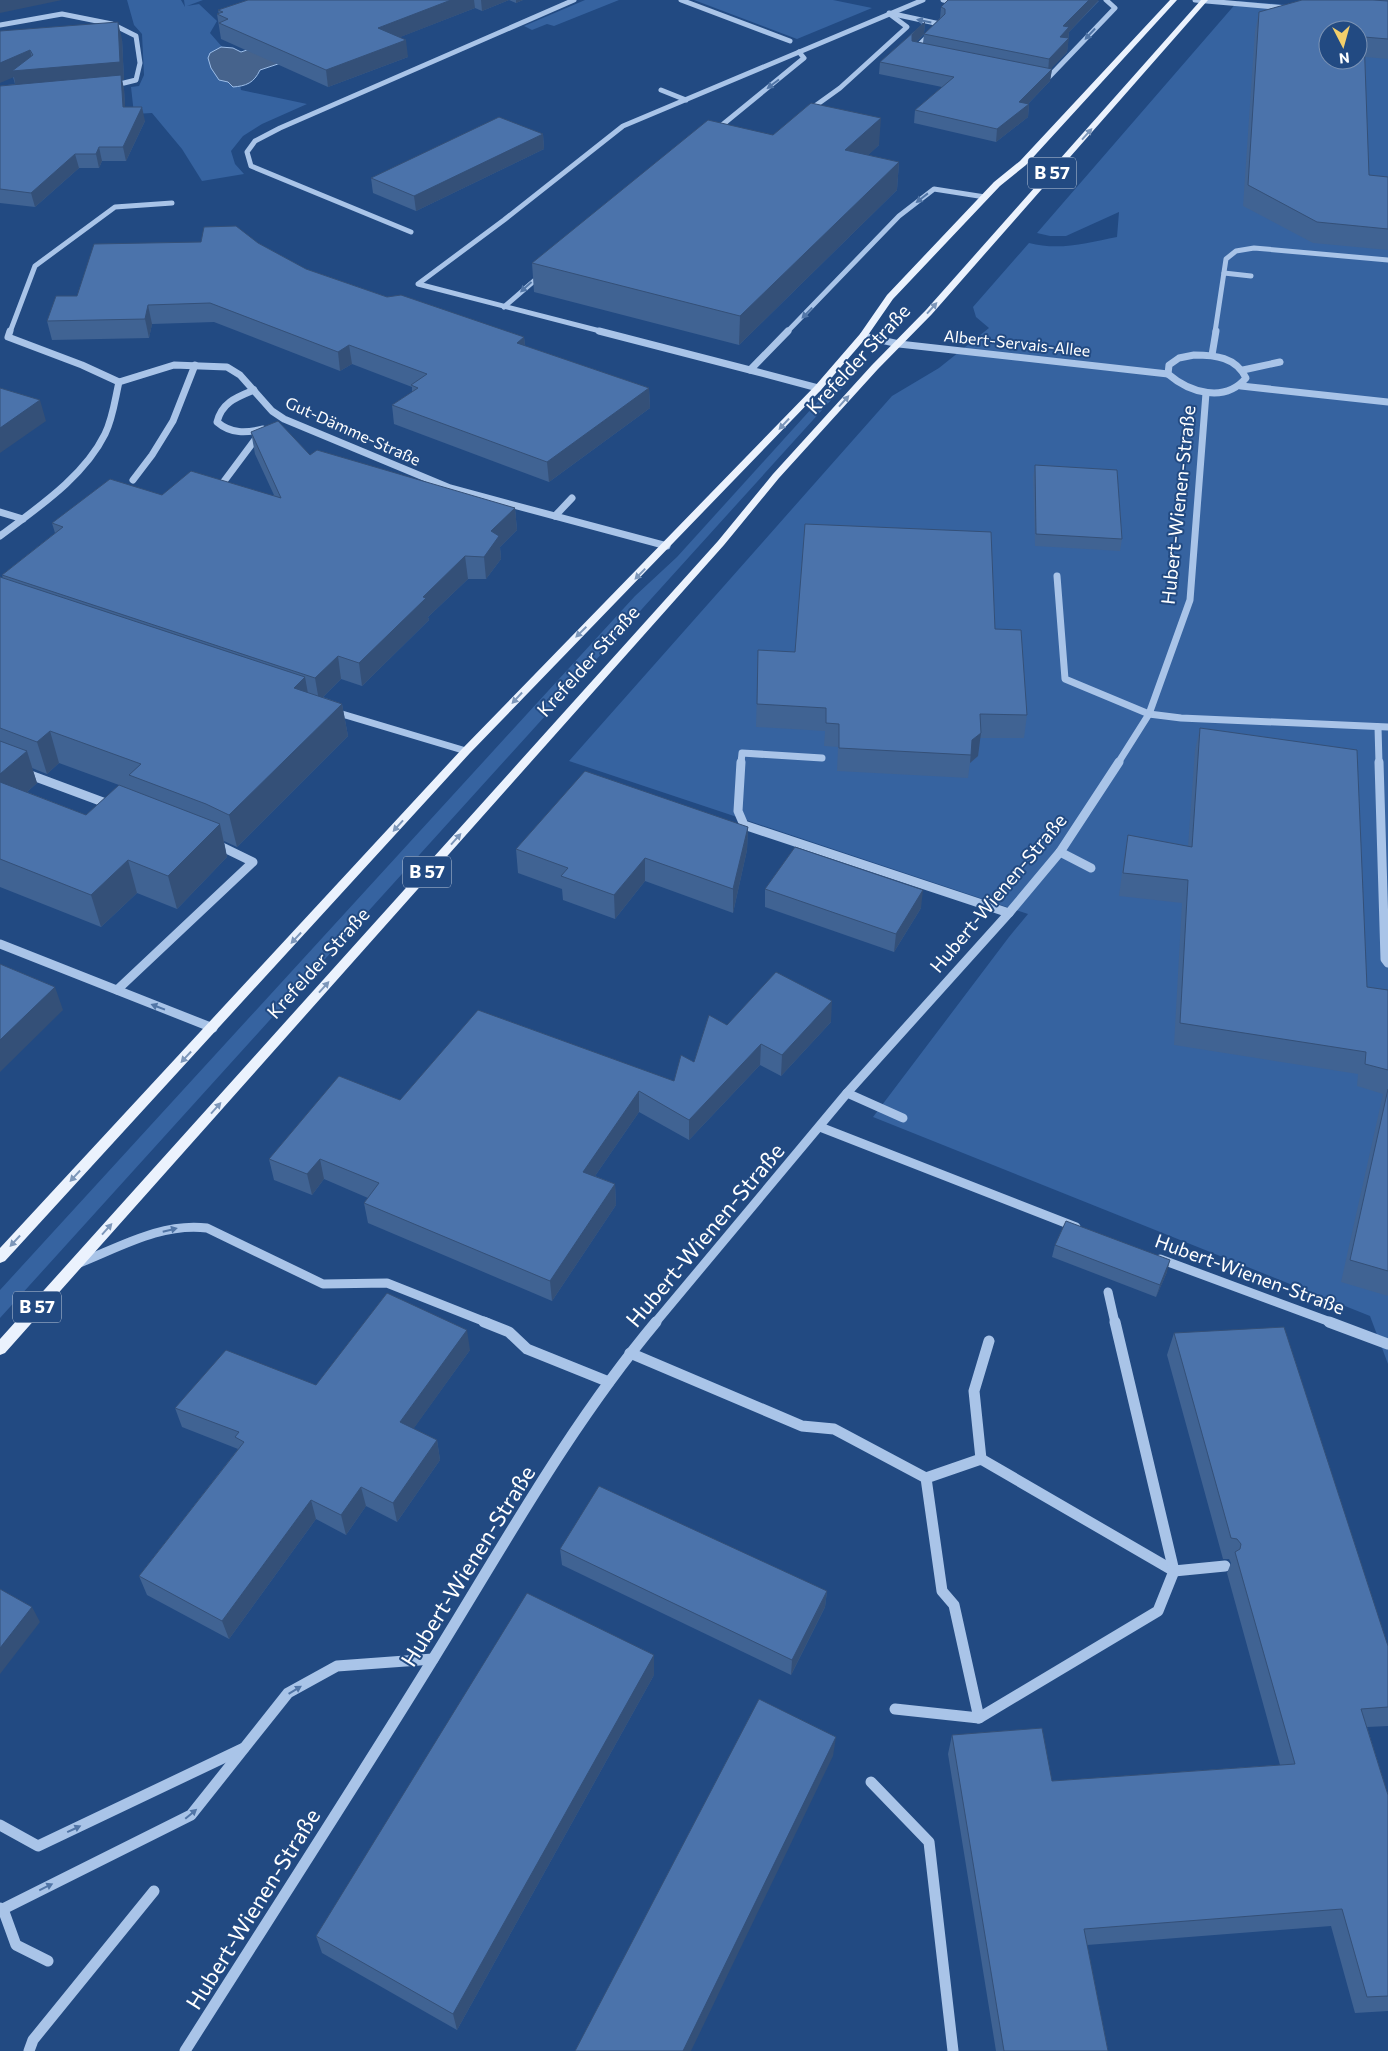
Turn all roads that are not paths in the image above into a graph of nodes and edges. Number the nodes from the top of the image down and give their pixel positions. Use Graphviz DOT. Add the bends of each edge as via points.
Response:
graph roads {
  1 [pos="574,0"];
  2 [pos="681,0"];
  3 [pos="923,0"];
  4 [pos="943,0"];
  5 [pos="970,0"];
  6 [pos="1106,0"];
  7 [pos="1174,0"];
  8 [pos="1195,0"];
  9 [pos="1204,1"];
  10 [pos="1296,9"];
  11 [pos="888,13"];
  12 [pos="0,25"];
  13 [pos="790,41"];
  14 [pos="799,52"];
  15 [pos="924,52"];
  16 [pos="1040,75"];
  17 [pos="104,86"];
  18 [pos="661,90"];
  19 [pos="686,100"];
  20 [pos="812,119"];
  21 [pos="708,136"];
  22 [pos="984,197"];
  23 [pos="172,203"];
  24 [pos="411,232"];
  25 [pos="1388,260"];
  26 [pos="544,272"];
  27 [pos="1224,273"];
  28 [pos="1251,276"];
  29 [pos="504,307"];
  30 [pos="863,336"];
  31 [pos="899,344"];
  32 [pos="1212,355"];
  33 [pos="1280,362"];
  34 [pos="195,365"];
  35 [pos="750,370"];
  36 [pos="1243,370"];
  37 [pos="1168,374"];
  38 [pos="119,382"];
  39 [pos="1241,386"];
  40 [pos="818,388"];
  41 [pos="254,390"];
  42 [pos="1206,393"];
  43 [pos="1388,402"];
  44 [pos="274,424"];
  45 [pos="133,480"];
  46 [pos="219,488"];
  47 [pos="572,498"];
  48 [pos="0,512"];
  49 [pos="555,516"];
  50 [pos="23,519"];
  51 [pos="0,536"];
  52 [pos="667,546"];
  53 [pos="1057,576"];
  54 [pos="322,708"];
  55 [pos="1149,714"];
  56 [pos="1378,727"];
  57 [pos="1388,727"];
  58 [pos="466,752"];
  59 [pos="822,758"];
  60 [pos="18,770"];
  61 [pos="123,809"];
  62 [pos="202,839"];
  63 [pos="1060,852"];
  64 [pos="1091,868"];
  65 [pos="1009,913"];
  66 [pos="0,944"];
  67 [pos="1388,963"];
  68 [pos="117,990"];
  69 [pos="213,1028"];
  70 [pos="848,1094"];
  71 [pos="903,1118"];
  72 [pos="820,1127"];
  73 [pos="1086,1230"];
  74 [pos="1150,1255"];
  75 [pos="0,1257"];
  76 [pos="75,1265"];
  77 [pos="1108,1292"];
  78 [pos="989,1341"];
  79 [pos="1388,1344"];
  80 [pos="0,1349"];
  81 [pos="630,1353"];
  82 [pos="609,1382"];
  83 [pos="981,1460"];
  84 [pos="926,1478"];
  85 [pos="1225,1566"];
  86 [pos="1174,1571"];
  87 [pos="433,1659"];
  88 [pos="895,1709"];
  89 [pos="979,1718"];
  90 [pos="247,1747"];
  91 [pos="871,1782"];
  92 [pos="0,1825"];
  93 [pos="154,1891"];
  94 [pos="1,1909"];
  95 [pos="48,1961"];
  96 [pos="29,2051"];
  97 [pos="185,2051"];
  98 [pos="952,2051"];
  1 -- 24 [label="street" via="280,128 255,142 247,152 252,166"];
  2 -- 13 [label="street"];
  3 -- 11 [label="street"];
  4 -- 5 [label="street"];
  6 -- 16 [label="street, one-way" via="1115,8 1049,77"];
  7 -- 22 [label="main road, Krefelder Straße / B 57" via="1023,163"];
  8 -- 9 [label="street"];
  9 -- 10 [label="street"];
  31 -- 9 [label="main road, Krefelder Straße / B 57, one-way"];
  11 -- 14 [label="street"];
  15 -- 11 [label="street, one-way" via="914,50 940,24"];
  11 -- 20 [label="street" via="907,28 840,88 808,111"];
  12 -- 17 [label="street" via="62,14 112,24 136,36 140,63 136,80"];
  14 -- 19 [label="street"];
  14 -- 21 [label="street, one-way" via="804,58"];
  18 -- 19 [label="street"];
  19 -- 29 [label="street" via="623,126 418,284"];
  22 -- 30 [label="main road, Krefelder Straße / B 57" via="890,297"];
  22 -- 35 [label="street, one-way" via="934,189 899,216"];
  23 -- 38 [label="street" via="115,206 36,266 8,337"];
  25 -- 27 [label="street" via="1254,248 1236,251 1226,259"];
  26 -- 29 [label="street, one-way"];
  27 -- 28 [label="street"];
  27 -- 32 [label="street"];
  29 -- 35 [label="street"];
  30 -- 31 [label="street, Albert-Servais-Allee"];
  30 -- 40 [label="main road, Krefelder Straße / B 57"];
  31 -- 37 [label="street, Albert-Servais-Allee"];
  76 -- 31 [label="main road, Krefelder Straße / B 57, one-way" via="721,543 776,476"];
  32 -- 36 [label="street" via="1231,361"];
  32 -- 37 [label="street" via="1179,358 1169,365"];
  33 -- 36 [label="street"];
  34 -- 38 [label="street, Gut-Dämme-Straße" via="174,365"];
  34 -- 41 [label="street, Gut-Dämme-Straße" via="227,367"];
  34 -- 45 [label="street" via="173,422"];
  35 -- 40 [label="street"];
  36 -- 39 [label="street" via="1246,378"];
  37 -- 42 [label="street" via="1175,382"];
  38 -- 50 [label="street" via="105,435 84,465"];
  39 -- 42 [label="street" via="1227,392"];
  39 -- 43 [label="street"];
  40 -- 52 [label="main road, Krefelder Straße / B 57, one-way"];
  41 -- 44 [label="street, Gut-Dämme-Straße" via="272,410"];
  41 -- 44 [label="street" via="228,402 218,411 217,422 224,430 247,433"];
  42 -- 55 [label="street, Hubert-Wienen-Straße" via="1190,600"];
  44 -- 46 [label="street"];
  44 -- 49 [label="street, Gut-Dämme-Straße" via="450,488"];
  47 -- 49 [label="street"];
  48 -- 50 [label="street"];
  49 -- 52 [label="street, Gut-Dämme-Straße"];
  50 -- 51 [label="street"];
  52 -- 58 [label="main road, Krefelder Straße / B 57, one-way"];
  53 -- 55 [label="street" via="1065,679"];
  54 -- 58 [label="street"];
  55 -- 56 [label="street"];
  55 -- 63 [label="street, Hubert-Wienen-Straße"];
  56 -- 57 [label="street"];
  56 -- 67 [label="street" via="1384,959"];
  58 -- 69 [label="main road, Krefelder Straße / B 57, one-way"];
  59 -- 65 [label="street" via="742,753 738,811 744,825"];
  60 -- 61 [label="street"];
  62 -- 68 [label="street" via="253,862"];
  63 -- 64 [label="street"];
  63 -- 65 [label="street, Hubert-Wienen-Straße"];
  65 -- 70 [label="street, Hubert-Wienen-Straße"];
  66 -- 68 [label="street"];
  69 -- 68 [label="street, one-way"];
  69 -- 75 [label="main road, Krefelder Straße / B 57, one-way"];
  70 -- 71 [label="street"];
  70 -- 72 [label="street, Hubert-Wienen-Straße"];
  72 -- 73 [label="street"];
  72 -- 81 [label="street, Hubert-Wienen-Straße"];
  74 -- 79 [label="street, Hubert-Wienen-Straße"];
  76 -- 80 [label="main road, Krefelder Straße / B 57"];
  76 -- 82 [label="street, one-way" via="155,1234 202,1226 324,1284 387,1283 509,1332 527,1349"];
  77 -- 86 [label="street"];
  78 -- 83 [label="street" via="974,1391"];
  81 -- 82 [label="street, Hubert-Wienen-Straße"];
  81 -- 84 [label="street" via="802,1426 834,1429"];
  82 -- 87 [label="street, Hubert-Wienen-Straße" via="569,1437"];
  83 -- 84 [label="street"];
  83 -- 86 [label="street"];
  84 -- 89 [label="lane" via="942,1592 954,1605"];
  85 -- 86 [label="street"];
  86 -- 89 [label="street" via="1158,1611"];
  90 -- 87 [label="street, one-way" via="288,1693 337,1666"];
  87 -- 97 [label="street, Hubert-Wienen-Straße"];
  88 -- 89 [label="street"];
  92 -- 90 [label="street, one-way" via="38,1846"];
  94 -- 90 [label="street, one-way" via="192,1815"];
  91 -- 98 [label="street" via="929,1842"];
  93 -- 96 [label="street" via="33,2040"];
  94 -- 95 [label="street" via="16,1945"];
}
